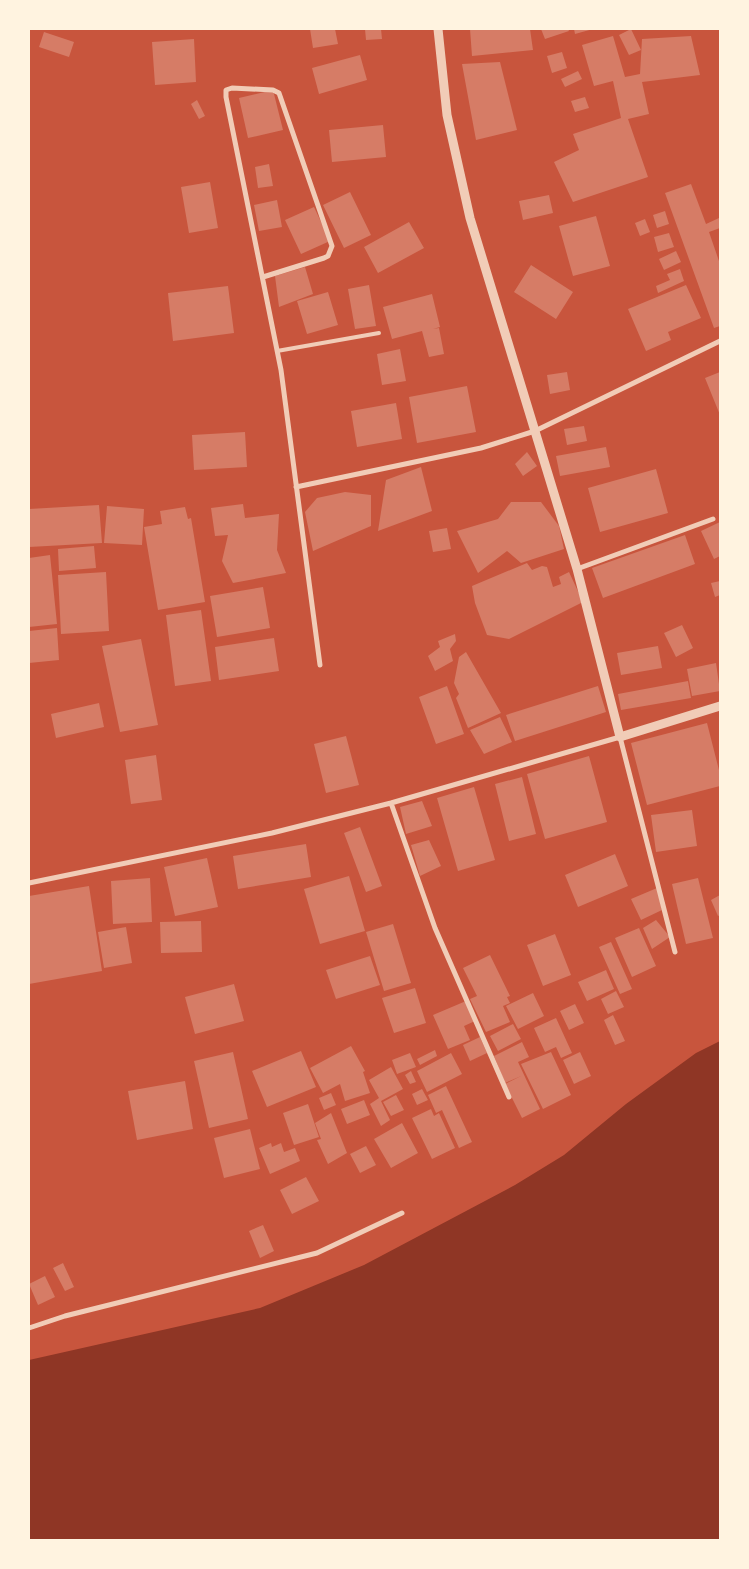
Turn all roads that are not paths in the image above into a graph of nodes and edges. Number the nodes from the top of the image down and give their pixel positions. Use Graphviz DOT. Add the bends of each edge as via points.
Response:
graph roads {
  1 [pos="438,29"];
  2 [pos="263,278"];
  3 [pos="379,333"];
  4 [pos="720,341"];
  5 [pos="277,351"];
  6 [pos="535,431"];
  7 [pos="296,487"];
  8 [pos="713,519"];
  9 [pos="577,569"];
  10 [pos="320,665"];
  11 [pos="720,706"];
  12 [pos="620,736"];
  13 [pos="391,804"];
  14 [pos="29,883"];
  15 [pos="675,952"];
  16 [pos="509,1097"];
  17 [pos="402,1213"];
  18 [pos="29,1328"];
  1 -- 6 [label="street" via="447,115 470,218"];
  2 -- 2 [label="street" via="226,97 226,90 232,88 279,93 332,246 324,258"];
  2 -- 5 [label="street"];
  3 -- 5 [label="lane"];
  4 -- 6 [label="street"];
  5 -- 7 [label="street"];
  6 -- 7 [label="street" via="481,448"];
  6 -- 9 [label="street"];
  7 -- 10 [label="street"];
  8 -- 9 [label="street"];
  9 -- 12 [label="street"];
  11 -- 12 [label="street"];
  12 -- 13 [label="street"];
  12 -- 15 [label="street"];
  13 -- 14 [label="street" via="272,833"];
  13 -- 16 [label="street" via="435,928"];
  17 -- 18 [label="street" via="317,1253 65,1316"];
}
